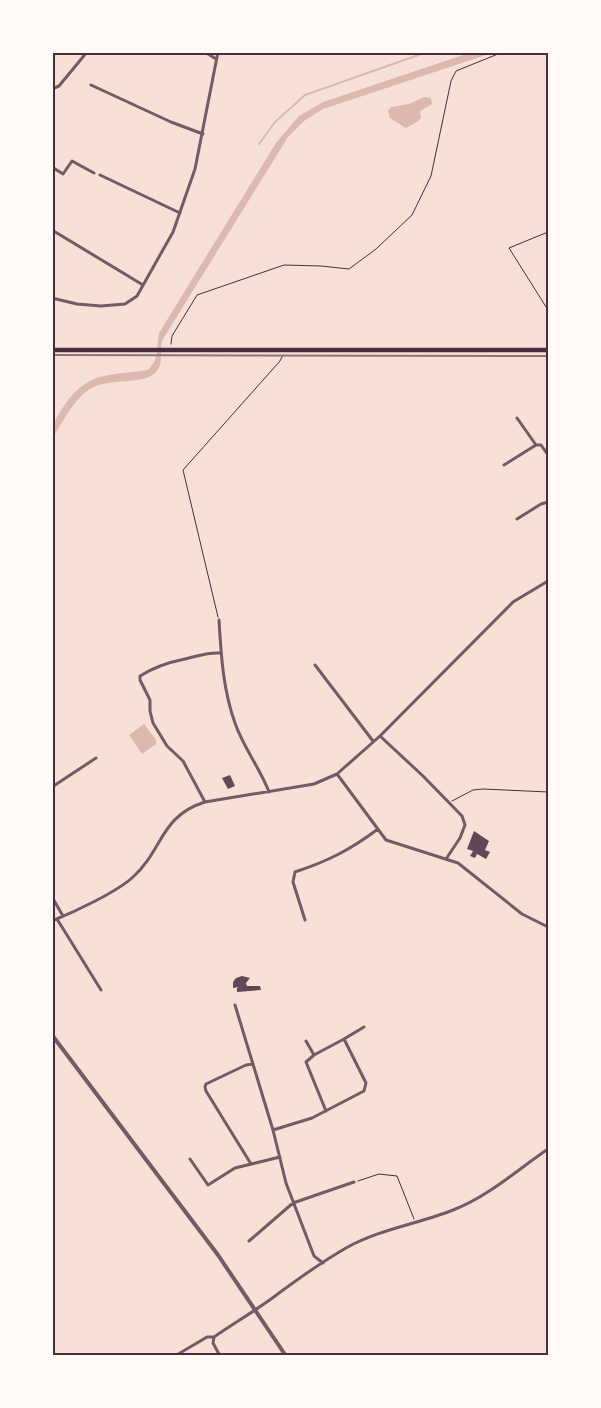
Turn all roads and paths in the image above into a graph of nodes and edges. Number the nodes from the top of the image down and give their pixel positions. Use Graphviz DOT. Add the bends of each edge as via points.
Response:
graph roads {
  1 [pos="87,52"];
  2 [pos="205,52"];
  3 [pos="218,52"];
  4 [pos="503,52"];
  5 [pos="216,59"];
  6 [pos="92,85"];
  7 [pos="52,89"];
  8 [pos="203,134"];
  9 [pos="52,167"];
  10 [pos="94,173"];
  11 [pos="100,175"];
  12 [pos="180,213"];
  13 [pos="52,230"];
  14 [pos="548,232"];
  15 [pos="143,285"];
  16 [pos="52,298"];
  17 [pos="548,310"];
  18 [pos="171,349"];
  19 [pos="52,350"];
  20 [pos="283,350"];
  21 [pos="548,350"];
  22 [pos="517,418"];
  23 [pos="536,445"];
  24 [pos="548,455"];
  25 [pos="504,465"];
  26 [pos="548,502"];
  27 [pos="517,519"];
  28 [pos="548,581"];
  29 [pos="219,620"];
  30 [pos="221,653"];
  31 [pos="315,665"];
  32 [pos="380,736"];
  33 [pos="373,741"];
  34 [pos="96,758"];
  35 [pos="337,774"];
  36 [pos="52,787"];
  37 [pos="269,792"];
  38 [pos="548,792"];
  39 [pos="205,802"];
  40 [pos="449,803"];
  41 [pos="378,829"];
  42 [pos="446,860"];
  43 [pos="52,897"];
  44 [pos="63,916"];
  45 [pos="57,919"];
  46 [pos="305,920"];
  47 [pos="52,921"];
  48 [pos="548,928"];
  49 [pos="100,990"];
  50 [pos="235,1005"];
  51 [pos="364,1027"];
  52 [pos="52,1035"];
  53 [pos="344,1039"];
  54 [pos="306,1041"];
  55 [pos="314,1056"];
  56 [pos="253,1064"];
  57 [pos="326,1111"];
  58 [pos="273,1130"];
  59 [pos="548,1149"];
  60 [pos="280,1157"];
  61 [pos="190,1159"];
  62 [pos="251,1164"];
  63 [pos="354,1182"];
  64 [pos="293,1203"];
  65 [pos="415,1222"];
  66 [pos="249,1241"];
  67 [pos="322,1263"];
  68 [pos="256,1309"];
  69 [pos="214,1337"];
  70 [pos="175,1356"];
  71 [pos="220,1356"];
  72 [pos="286,1356"];
  1 -- 7 [label="street" via="59,86"];
  2 -- 5 [label="street"];
  3 -- 5 [label="street"];
  4 -- 18 [label="path" via="456,71 451,80 431,176 412,215 376,249 349,270 284,265 197,295 172,336"];
  5 -- 8 [label="street"];
  6 -- 8 [label="street"];
  8 -- 12 [label="street"];
  9 -- 10 [label="street" via="63,174 72,161"];
  11 -- 12 [label="street"];
  12 -- 15 [label="street"];
  13 -- 15 [label="street"];
  14 -- 17 [label="path" via="509,248"];
  15 -- 16 [label="street" via="137,296 125,304 101,306"];
  18 -- 19 [label="main road"];
  18 -- 20 [label="main road"];
  20 -- 21 [label="main road"];
  20 -- 29 [label="path" via="280,361 183,470"];
  22 -- 23 [label="street"];
  23 -- 24 [label="street" via="540,444"];
  23 -- 25 [label="street"];
  26 -- 27 [label="street"];
  28 -- 32 [label="street" via="512,602"];
  29 -- 30 [label="street"];
  30 -- 37 [label="street" via="235,722"];
  30 -- 39 [label="street" via="176,659 140,676 150,700 153,723 167,746 183,761"];
  31 -- 33 [label="street"];
  32 -- 33 [label="street"];
  32 -- 40 [label="street"];
  33 -- 35 [label="street"];
  34 -- 36 [label="street"];
  35 -- 37 [label="street" via="314,784"];
  35 -- 41 [label="street"];
  37 -- 39 [label="street"];
  38 -- 40 [label="path" via="483,789 474,790"];
  39 -- 44 [label="street" via="192,806 172,821 149,858 122,886"];
  40 -- 42 [label="street" via="462,816 465,825"];
  41 -- 42 [label="street" via="386,840"];
  41 -- 46 [label="street" via="353,848 295,872 293,882"];
  42 -- 48 [label="street" via="458,863 522,914"];
  43 -- 44 [label="street"];
  44 -- 45 [label="street"];
  45 -- 47 [label="street"];
  45 -- 49 [label="street"];
  50 -- 56 [label="street"];
  51 -- 53 [label="street"];
  52 -- 68 [label="street"];
  53 -- 55 [label="street"];
  53 -- 57 [label="street" via="367,1085 362,1093"];
  54 -- 55 [label="street"];
  55 -- 57 [label="street" via="306,1061 306,1065"];
  56 -- 58 [label="street"];
  56 -- 62 [label="street" via="205,1087"];
  57 -- 58 [label="street"];
  58 -- 60 [label="street"];
  59 -- 65 [label="street" via="473,1202"];
  60 -- 62 [label="street"];
  60 -- 64 [label="street"];
  61 -- 62 [label="street" via="208,1185 235,1168"];
  63 -- 64 [label="street"];
  63 -- 65 [label="path" via="379,1174 397,1176"];
  64 -- 66 [label="street"];
  64 -- 67 [label="street" via="314,1256"];
  65 -- 67 [label="street" via="369,1237"];
  67 -- 68 [label="street"];
  68 -- 69 [label="street"];
  68 -- 72 [label="street"];
  69 -- 70 [label="street" via="207,1337"];
  69 -- 71 [label="street" via="213,1343"];
}
